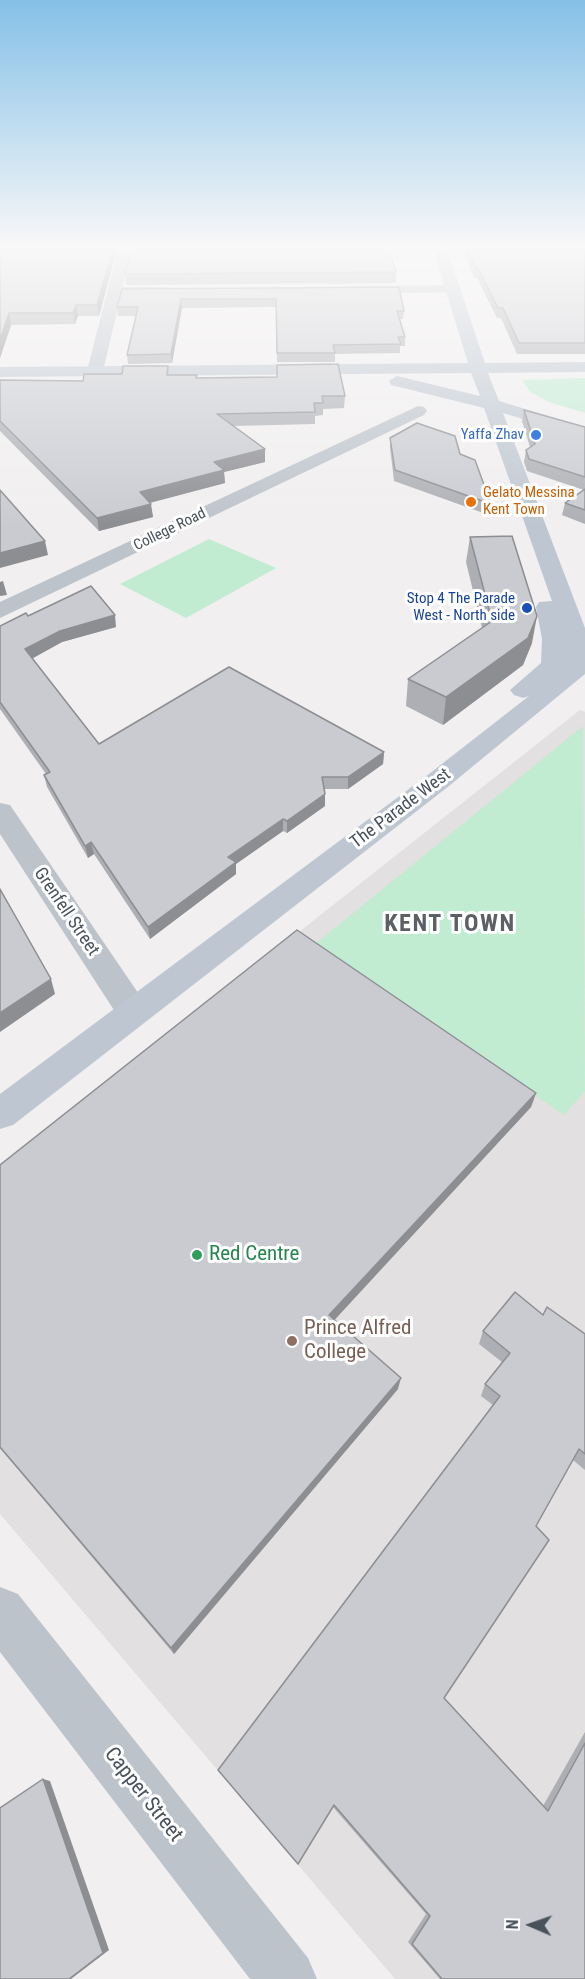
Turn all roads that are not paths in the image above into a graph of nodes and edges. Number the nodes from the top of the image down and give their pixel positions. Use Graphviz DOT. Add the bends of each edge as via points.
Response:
graph roads {
  1 [pos="102,341"];
  2 [pos="470,341"];
  3 [pos="450,348"];
  4 [pos="585,367"];
  5 [pos="478,368"];
  6 [pos="519,368"];
  7 [pos="352,369"];
  8 [pos="456,369"];
  9 [pos="95,371"];
  10 [pos="0,372"];
  11 [pos="508,388"];
  12 [pos="467,399"];
  13 [pos="491,405"];
  14 [pos="417,411"];
  15 [pos="475,421"];
  16 [pos="585,424"];
  17 [pos="585,433"];
  18 [pos="494,464"];
  19 [pos="0,611"];
  20 [pos="0,812"];
  21 [pos="127,1003"];
  22 [pos="0,1085"];
  23 [pos="0,1114"];
  24 [pos="0,1612"];
  25 [pos="287,1979"];
  1 -- 9 [label="street"];
  2 -- 5 [label="main road, The Parade West"];
  3 -- 8 [label="main road"];
  4 -- 6 [label="main road"];
  5 -- 6 [label="main road"];
  5 -- 8 [label="main road"];
  5 -- 11 [label="main road"];
  5 -- 13 [label="main road, The Parade West"];
  6 -- 11 [label="main road" via="505,377"];
  7 -- 8 [label="main road"];
  7 -- 9 [label="main road"];
  7 -- 12 [label="main road"];
  8 -- 12 [label="main road"];
  9 -- 10 [label="main road"];
  11 -- 16 [label="main road"];
  12 -- 13 [label="main road"];
  12 -- 15 [label="main road"];
  13 -- 17 [label="main road"];
  13 -- 21 [label="main road, The Parade West" via="574,630 578,656 573,674 439,780"];
  14 -- 19 [label="street, College Road"];
  18 -- 21 [label="main road, The Parade West" via="549,611 553,665"];
  20 -- 21 [label="street, Grenfell Street"];
  21 -- 22 [label="main road, The Parade West"];
  21 -- 23 [label="main road, The Parade West"];
  24 -- 25 [label="street, Capper Street"];
}
